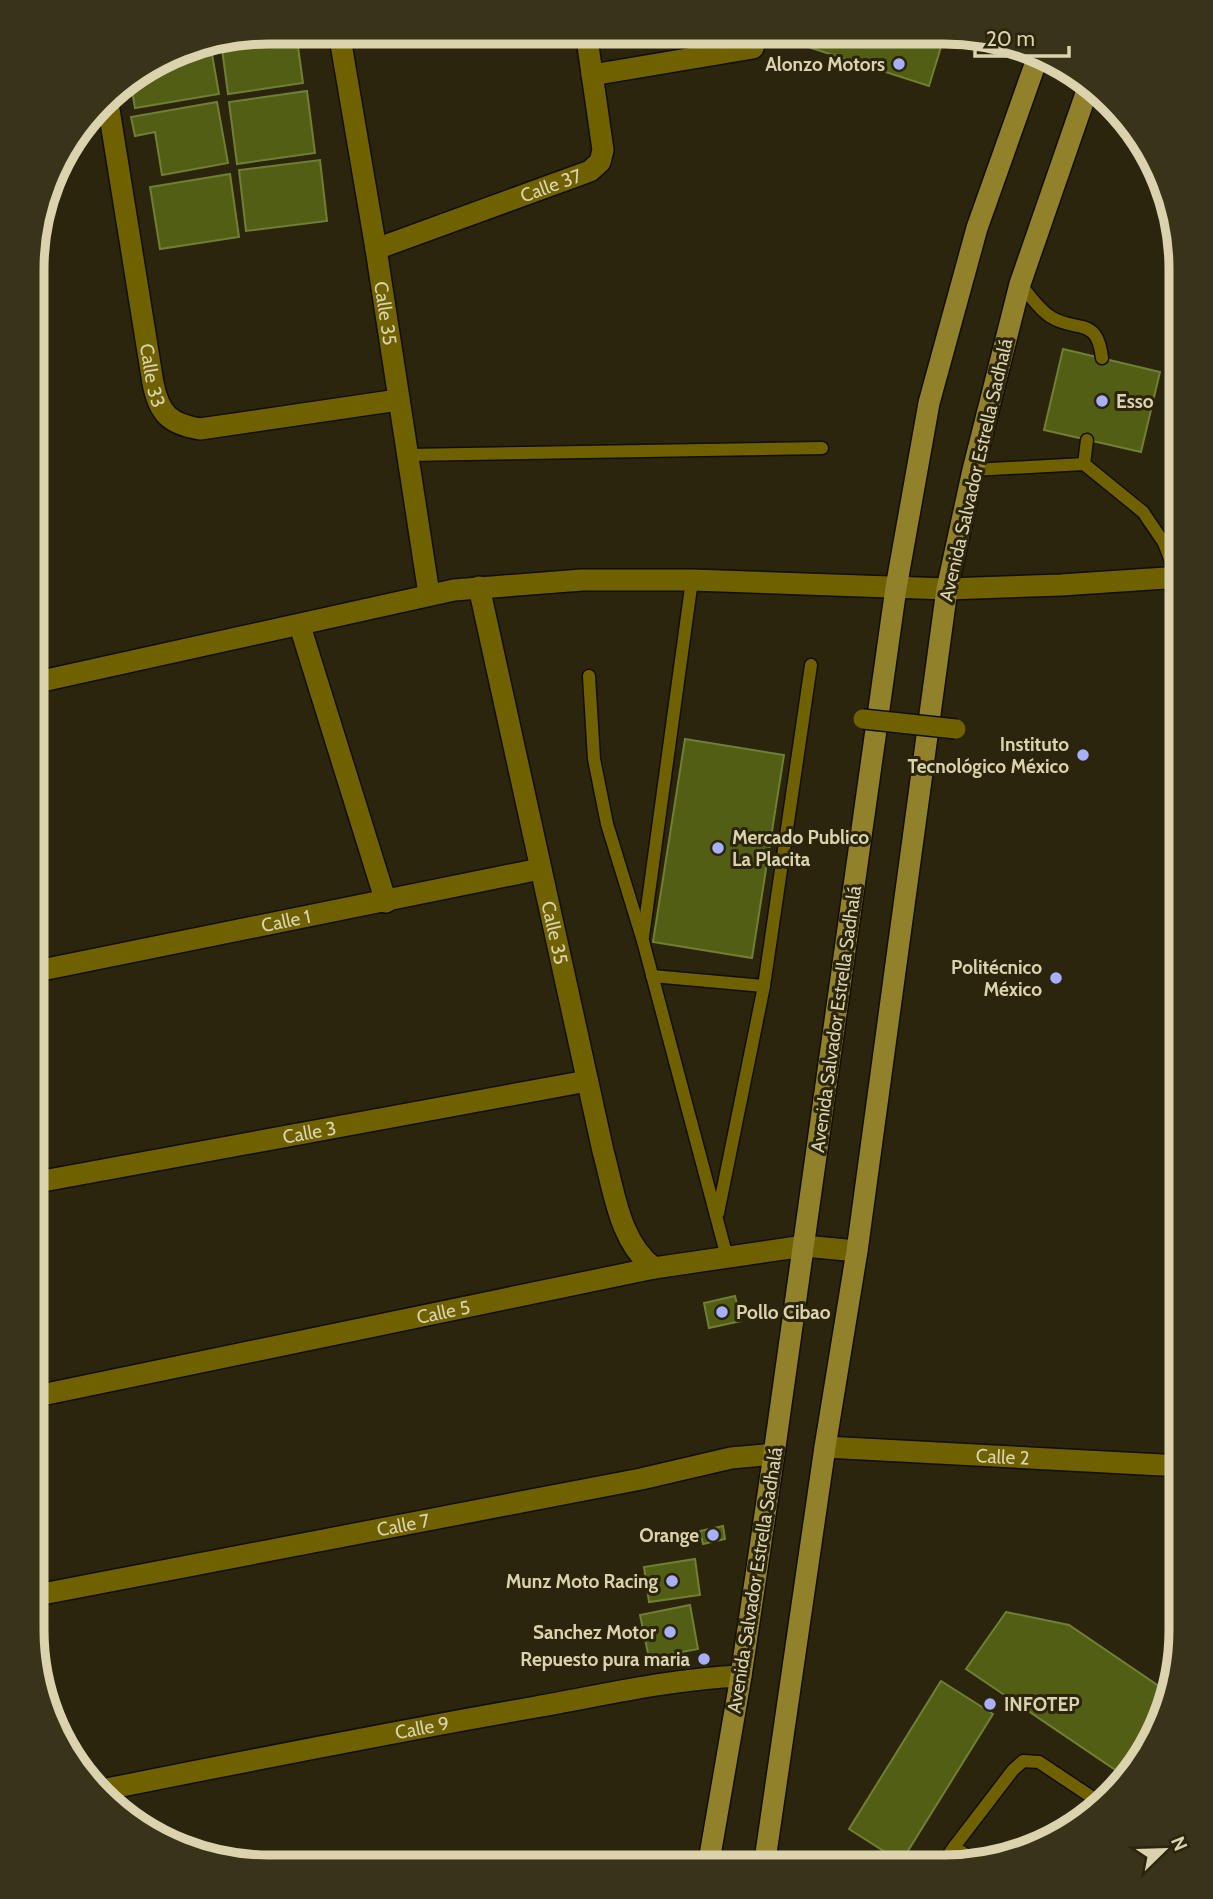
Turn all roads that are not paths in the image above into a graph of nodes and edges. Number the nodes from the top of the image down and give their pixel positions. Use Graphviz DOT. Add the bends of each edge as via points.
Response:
graph roads {
  1 [pos="340,44"];
  2 [pos="588,44"];
  3 [pos="753,48"];
  4 [pos="1035,64"];
  5 [pos="592,75"];
  6 [pos="1086,94"];
  7 [pos="109,111"];
  8 [pos="376,249"];
  9 [pos="1020,284"];
  10 [pos="1102,358"];
  11 [pos="398,400"];
  12 [pos="1087,440"];
  13 [pos="822,448"];
  14 [pos="407,455"];
  15 [pos="1084,464"];
  16 [pos="973,470"];
  17 [pos="1169,554"];
  18 [pos="1169,578"];
  19 [pos="692,580"];
  20 [pos="479,587"];
  21 [pos="896,588"];
  22 [pos="947,589"];
  23 [pos="429,594"];
  24 [pos="300,625"];
  25 [pos="811,665"];
  26 [pos="589,676"];
  27 [pos="44,681"];
  28 [pos="863,719"];
  29 [pos="956,729"];
  30 [pos="540,869"];
  31 [pos="386,902"];
  32 [pos="643,941"];
  33 [pos="44,970"];
  34 [pos="652,976"];
  35 [pos="764,986"];
  36 [pos="587,1080"];
  37 [pos="44,1181"];
  38 [pos="717,1218"];
  39 [pos="804,1246"];
  40 [pos="857,1251"];
  41 [pos="727,1257"];
  42 [pos="654,1268"];
  43 [pos="44,1395"];
  44 [pos="825,1447"];
  45 [pos="774,1454"];
  46 [pos="1169,1465"];
  47 [pos="44,1595"];
  48 [pos="741,1676"];
  49 [pos="110,1789"];
  50 [pos="1094,1798"];
  51 [pos="954,1847"];
  52 [pos="965,1854"];
  53 [pos="710,1855"];
  54 [pos="766,1855"];
  55 [pos="948,1855"];
  1 -- 8 [label="street, Calle 35"];
  2 -- 5 [label="street, Calle 37"];
  3 -- 5 [label="street"];
  4 -- 21 [label="highway, Avenida Salvador Estrella Sadhalá" via="977,228 929,403"];
  5 -- 8 [label="street, Calle 37" via="603,150 600,162 590,171"];
  6 -- 9 [label="highway, Avenida Salvador Estrella Sadhalá"];
  7 -- 11 [label="street, Calle 33" via="156,401 167,416 181,426 200,429"];
  8 -- 11 [label="street, Calle 35"];
  9 -- 10 [label="lane" via="1050,317 1086,327 1101,346"];
  9 -- 16 [label="highway, Avenida Salvador Estrella Sadhalá"];
  11 -- 14 [label="street, Calle 35"];
  12 -- 15 [label="lane"];
  13 -- 14 [label="lane"];
  14 -- 23 [label="street, Calle 35"];
  15 -- 16 [label="lane"];
  15 -- 17 [label="lane" via="1143,512"];
  16 -- 22 [label="highway, Avenida Salvador Estrella Sadhalá"];
  18 -- 22 [label="street"];
  19 -- 20 [label="street" via="582,580"];
  19 -- 21 [label="street"];
  19 -- 32 [label="lane"];
  20 -- 23 [label="street"];
  20 -- 30 [label="street, Calle 35"];
  21 -- 22 [label="street"];
  21 -- 39 [label="highway, Avenida Salvador Estrella Sadhalá"];
  22 -- 40 [label="highway, Avenida Salvador Estrella Sadhalá"];
  23 -- 24 [label="street"];
  24 -- 27 [label="street"];
  24 -- 31 [label="street"];
  25 -- 35 [label="lane"];
  26 -- 32 [label="lane" via="594,759 607,824"];
  28 -- 29 [label="street, bridge"];
  30 -- 31 [label="street, Calle 1"];
  30 -- 36 [label="street, Calle 35"];
  31 -- 33 [label="street, Calle 1"];
  32 -- 34 [label="lane"];
  34 -- 35 [label="lane"];
  34 -- 38 [label="lane"];
  35 -- 38 [label="lane"];
  36 -- 37 [label="street, Calle 3"];
  36 -- 42 [label="street, Calle 35" via="624,1225 640,1256"];
  38 -- 41 [label="lane"];
  39 -- 40 [label="street, Calle 5"];
  39 -- 41 [label="street, Calle 5"];
  39 -- 45 [label="highway, Avenida Salvador Estrella Sadhalá"];
  40 -- 44 [label="highway, Avenida Salvador Estrella Sadhalá"];
  41 -- 42 [label="street, Calle 5"];
  42 -- 43 [label="street, Calle 5"];
  44 -- 46 [label="street, Calle 2"];
  44 -- 54 [label="highway, Avenida Salvador Estrella Sadhalá"];
  45 -- 47 [label="street, Calle 7" via="731,1458"];
  45 -- 48 [label="highway, Avenida Salvador Estrella Sadhalá"];
  48 -- 49 [label="street, Calle 9" via="702,1678 436,1724"];
  48 -- 53 [label="highway, Avenida Salvador Estrella Sadhalá"];
  50 -- 51 [label="lane" via="1039,1762 1023,1761"];
  51 -- 52 [label="lane"];
  51 -- 55 [label="lane"];
}
